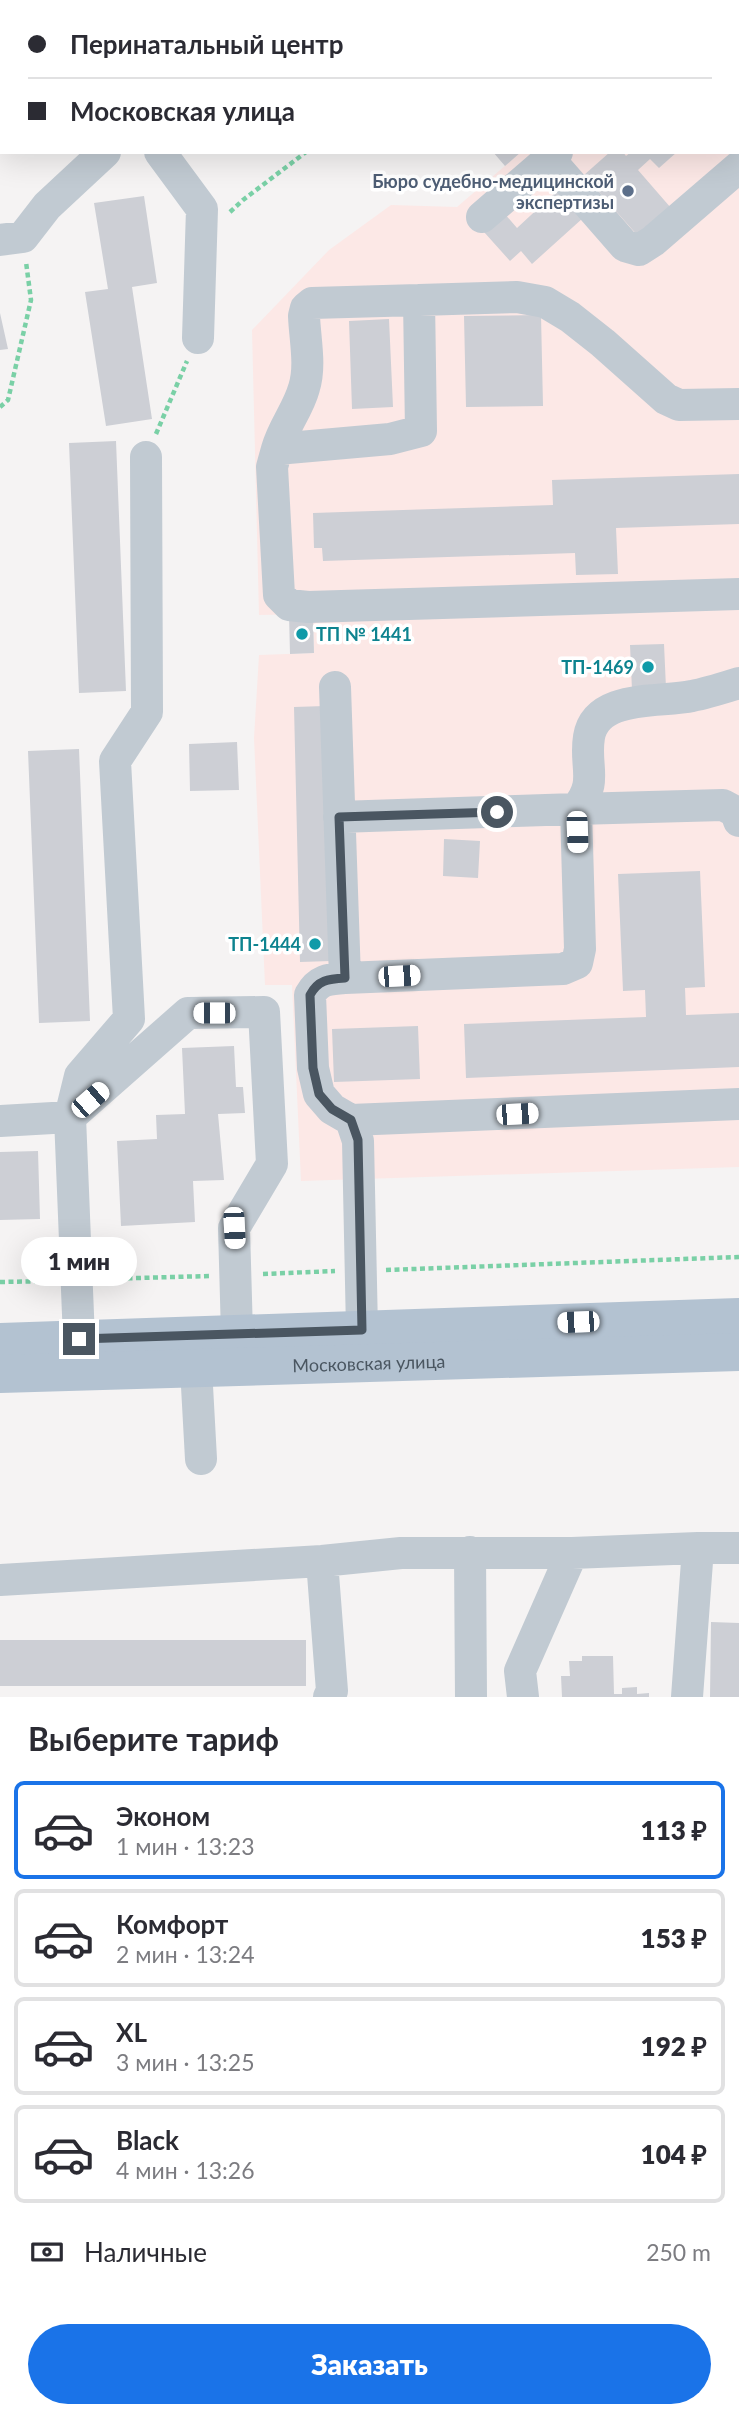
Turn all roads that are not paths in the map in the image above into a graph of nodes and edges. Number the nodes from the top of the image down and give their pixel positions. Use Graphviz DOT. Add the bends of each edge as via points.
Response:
graph roads {
  1 [pos="103,154"];
  2 [pos="161,154"];
  3 [pos="553,156"];
  4 [pos="739,167"];
  5 [pos="482,217"];
  6 [pos="11,239"];
  7 [pos="419,300"];
  8 [pos="198,338"];
  9 [pos="739,404"];
  10 [pos="276,449"];
  11 [pos="146,457"];
  12 [pos="739,594"];
  13 [pos="739,683"];
  14 [pos="335,687"];
  15 [pos="576,809"];
  16 [pos="339,817"];
  17 [pos="739,821"];
  18 [pos="345,978"];
  19 [pos="739,1104"];
  20 [pos="70,1117"];
  21 [pos="351,1120"];
  22 [pos="0,1121"];
  23 [pos="739,1317"];
  24 [pos="362,1330"];
  25 [pos="237,1334"];
  26 [pos="79,1339"];
  27 [pos="0,1342"];
  28 [pos="739,1352"];
  29 [pos="197,1368"];
  30 [pos="0,1374"];
  31 [pos="201,1458"];
  32 [pos="698,1548"];
  33 [pos="739,1548"];
  34 [pos="471,1552"];
  35 [pos="572,1553"];
  36 [pos="322,1562"];
  37 [pos="0,1580"];
  38 [pos="471,1682"];
  39 [pos="522,1684"];
  40 [pos="329,1697"];
  41 [pos="687,1697"];
  1 -- 6 [label="lane"];
  2 -- 8 [label="lane" via="202,209"];
  3 -- 4 [label="lane" via="625,246 639,250"];
  3 -- 5 [label="lane"];
  7 -- 9 [label="lane" via="517,297 545,302 603,343 666,399 679,405"];
  7 -- 10 [label="lane" via="312,303 306,307 304,388"];
  7 -- 10 [label="lane" via="421,431 390,439"];
  10 -- 12 [label="lane" via="272,467 279,595 289,605"];
  11 -- 20 [label="lane" via="147,712 115,761 129,1019 80,1076"];
  13 -- 15 [label="lane" via="692,696 622,703 606,711 593,722 589,784"];
  14 -- 16 [label="lane"];
  15 -- 16 [label="lane"];
  15 -- 17 [label="lane" via="723,805 736,812"];
  15 -- 18 [label="lane" via="577,962 562,969"];
  16 -- 18 [label="lane"];
  18 -- 21 [label="lane" via="326,979 310,995 313,1068 319,1094"];
  19 -- 21 [label="lane"];
  20 -- 22 [label="lane"];
  20 -- 25 [label="lane" via="188,1013 264,1012 272,1164 234,1228"];
  20 -- 26 [label="lane"];
  21 -- 24 [label="lane" via="358,1140"];
  23 -- 24 [label="main road, Московская улица"];
  24 -- 25 [label="main road, Московская улица"];
  25 -- 26 [label="main road, Московская улица"];
  26 -- 27 [label="main road, Московская улица"];
  28 -- 29 [label="main road, Московская улица"];
  29 -- 30 [label="main road, Московская улица"];
  29 -- 31 [label="lane"];
  32 -- 33 [label="lane"];
  32 -- 35 [label="lane"];
  32 -- 41 [label="lane"];
  34 -- 35 [label="lane"];
  34 -- 36 [label="lane" via="401,1553"];
  34 -- 38 [label="lane"];
  35 -- 39 [label="lane"];
  36 -- 37 [label="lane"];
  36 -- 40 [label="lane"];
  38 -- 39 [label="lane"];
}
